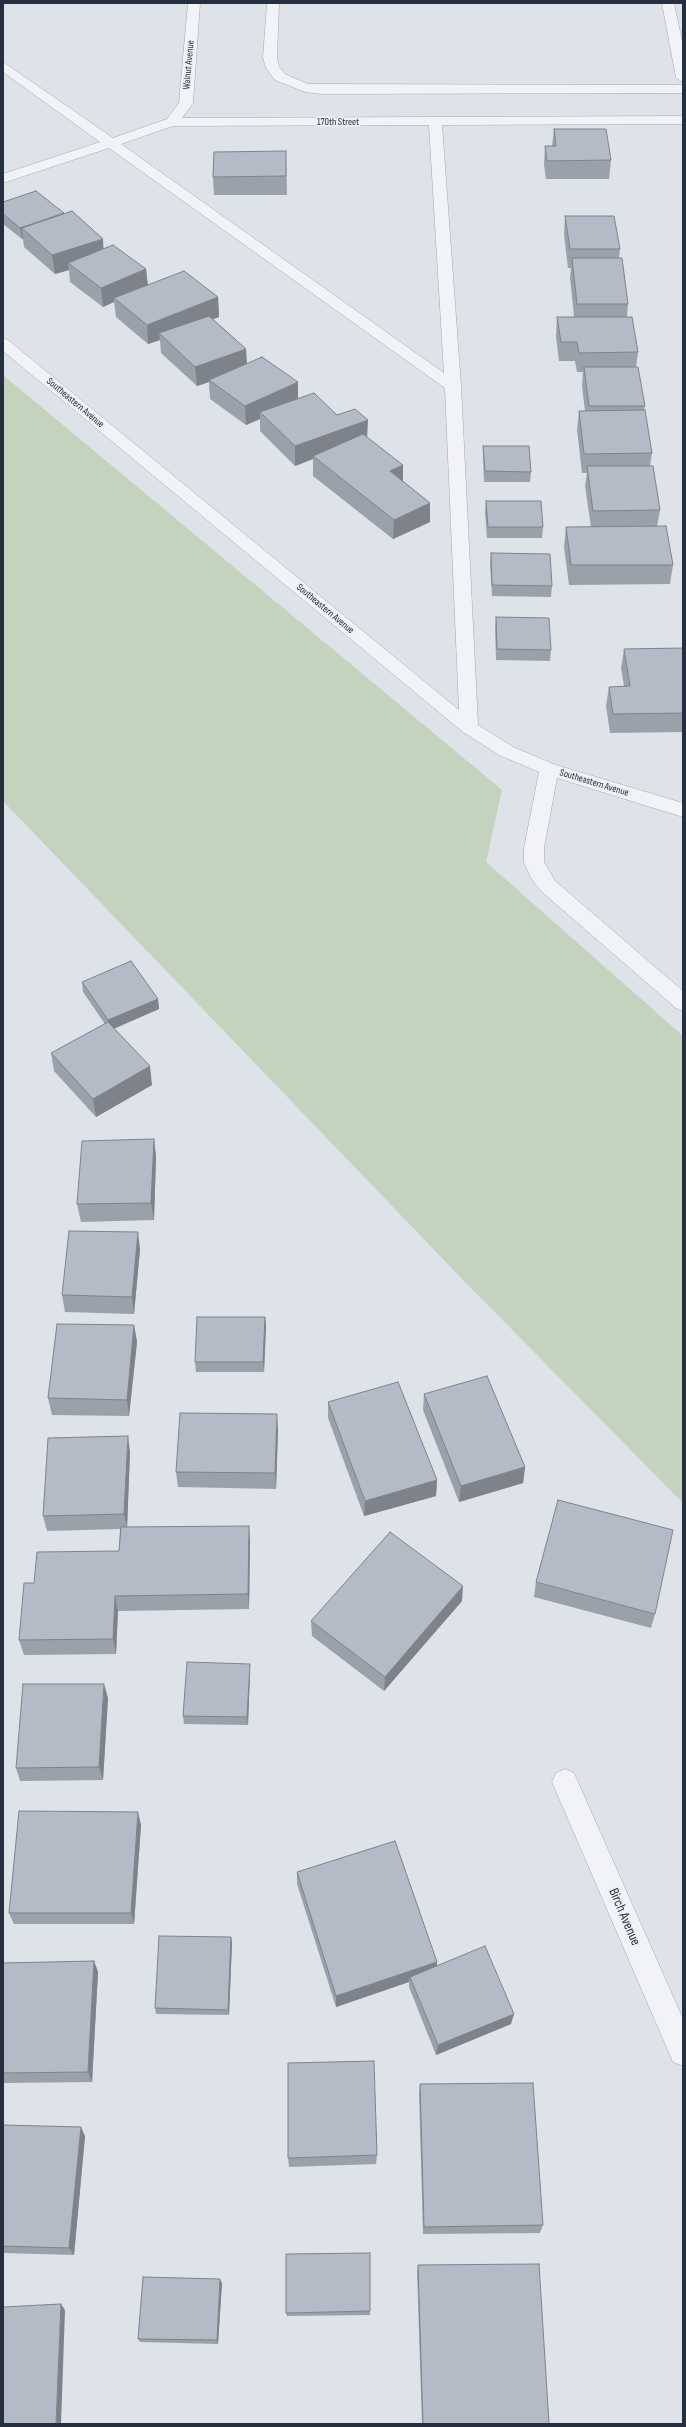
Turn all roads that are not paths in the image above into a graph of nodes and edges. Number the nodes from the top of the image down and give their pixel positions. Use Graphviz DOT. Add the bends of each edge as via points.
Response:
graph roads {
  1 [pos="194,3"];
  2 [pos="273,3"];
  3 [pos="668,3"];
  4 [pos="3,66"];
  5 [pos="683,78"];
  6 [pos="683,89"];
  7 [pos="683,120"];
  8 [pos="434,121"];
  9 [pos="172,122"];
  10 [pos="110,143"];
  11 [pos="3,179"];
  12 [pos="3,343"];
  13 [pos="453,386"];
  14 [pos="469,728"];
  15 [pos="549,769"];
  16 [pos="683,810"];
  17 [pos="683,1003"];
  18 [pos="566,1782"];
  19 [pos="683,2052"];
  1 -- 9 [label="street, Walnut Avenue" via="186,103"];
  2 -- 6 [label="street" via="270,58 273,68 280,77 305,88"];
  3 -- 5 [label="street"];
  4 -- 10 [label="street"];
  7 -- 8 [label="street, 170th Street"];
  8 -- 9 [label="street, 170th Street"];
  8 -- 13 [label="street"];
  9 -- 10 [label="street, 170th Street"];
  10 -- 11 [label="street, 170th Street"];
  10 -- 13 [label="street"];
  12 -- 14 [label="street, Southeastern Avenue"];
  13 -- 14 [label="street"];
  14 -- 15 [label="street, Southeastern Avenue" via="506,751"];
  15 -- 16 [label="street, Southeastern Avenue"];
  15 -- 17 [label="street" via="534,848 534,862 538,873 548,886"];
  18 -- 19 [label="street, Birch Avenue"];
}
